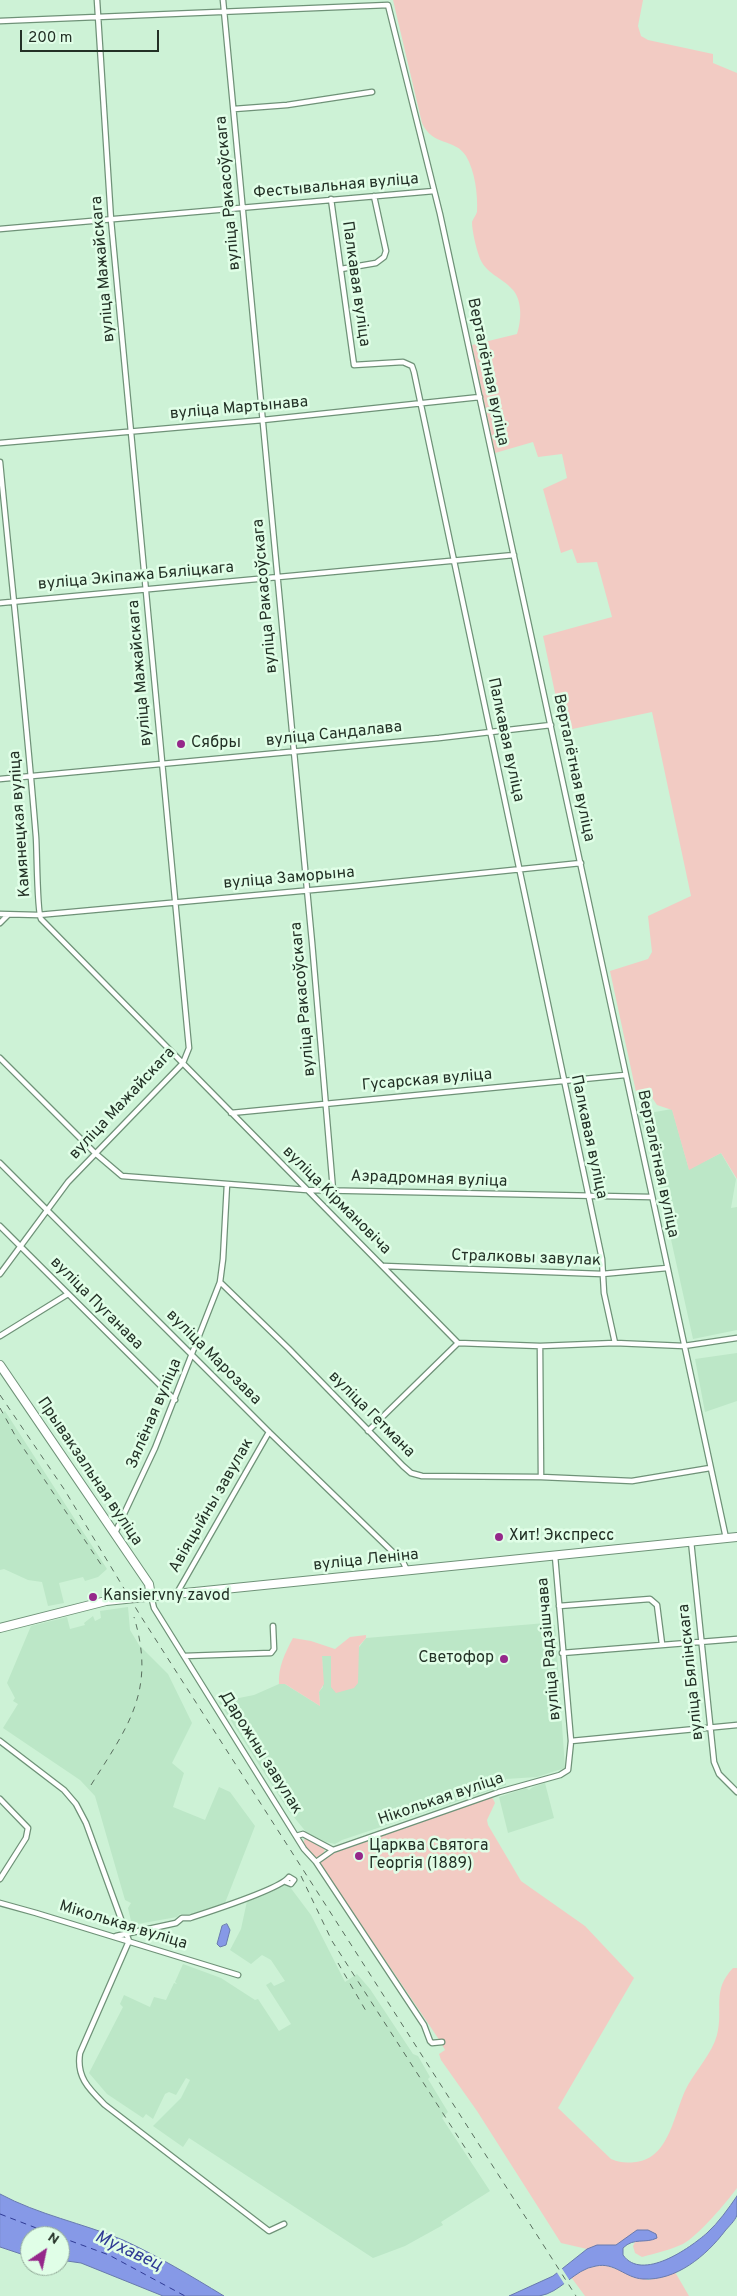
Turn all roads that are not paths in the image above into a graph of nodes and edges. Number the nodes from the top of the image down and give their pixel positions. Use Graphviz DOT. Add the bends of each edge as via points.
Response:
graph roads {
  1 [pos="97,0"];
  2 [pos="223,0"];
  3 [pos="224,11"];
  4 [pos="98,17"];
  5 [pos="0,21"];
  6 [pos="372,92"];
  7 [pos="234,109"];
  8 [pos="434,191"];
  9 [pos="374,196"];
  10 [pos="331,199"];
  11 [pos="242,208"];
  12 [pos="111,220"];
  13 [pos="0,229"];
  14 [pos="341,269"];
  15 [pos="480,398"];
  16 [pos="420,404"];
  17 [pos="263,420"];
  18 [pos="132,431"];
  19 [pos="0,443"];
  20 [pos="0,462"];
  21 [pos="514,555"];
  22 [pos="454,560"];
  23 [pos="276,576"];
  24 [pos="146,588"];
  25 [pos="13,602"];
  26 [pos="0,603"];
  27 [pos="552,725"];
  28 [pos="491,732"];
  29 [pos="293,752"];
  30 [pos="162,765"];
  31 [pos="31,776"];
  32 [pos="0,779"];
  33 [pos="580,863"];
  34 [pos="519,870"];
  35 [pos="306,891"];
  36 [pos="174,902"];
  37 [pos="0,914"];
  38 [pos="8,915"];
  39 [pos="38,915"];
  40 [pos="0,923"];
  41 [pos="0,1058"];
  42 [pos="183,1063"];
  43 [pos="625,1075"];
  44 [pos="563,1082"];
  45 [pos="326,1103"];
  46 [pos="231,1113"];
  47 [pos="95,1153"];
  48 [pos="0,1163"];
  49 [pos="227,1184"];
  50 [pos="306,1190"];
  51 [pos="333,1190"];
  52 [pos="588,1196"];
  53 [pos="651,1197"];
  54 [pos="47,1208"];
  55 [pos="0,1226"];
  56 [pos="20,1246"];
  57 [pos="384,1266"];
  58 [pos="667,1268"];
  59 [pos="0,1274"];
  60 [pos="602,1274"];
  61 [pos="220,1282"];
  62 [pos="68,1294"];
  63 [pos="0,1336"];
  64 [pos="737,1338"];
  65 [pos="458,1343"];
  66 [pos="615,1343"];
  67 [pos="540,1346"];
  68 [pos="684,1346"];
  69 [pos="193,1354"];
  70 [pos="0,1365"];
  71 [pos="175,1400"];
  72 [pos="368,1431"];
  73 [pos="269,1432"];
  74 [pos="710,1468"];
  75 [pos="541,1477"];
  76 [pos="115,1533"];
  77 [pos="737,1537"];
  78 [pos="726,1538"];
  79 [pos="691,1541"];
  80 [pos="555,1556"];
  81 [pos="407,1570"];
  82 [pos="177,1594"];
  83 [pos="151,1596"];
  84 [pos="559,1606"];
  85 [pos="273,1626"];
  86 [pos="0,1628"];
  87 [pos="737,1639"];
  88 [pos="701,1640"];
  89 [pos="662,1644"];
  90 [pos="562,1653"];
  91 [pos="184,1656"];
  92 [pos="737,1725"];
  93 [pos="711,1728"];
  94 [pos="0,1741"];
  95 [pos="571,1741"];
  96 [pos="737,1792"];
  97 [pos="0,1799"];
  98 [pos="296,1836"];
  99 [pos="333,1850"];
  100 [pos="316,1862"];
  101 [pos="0,1879"];
  102 [pos="286,1882"];
  103 [pos="0,1903"];
  104 [pos="125,1935"];
  105 [pos="113,1936"];
  106 [pos="129,1941"];
  107 [pos="238,1975"];
  108 [pos="442,2042"];
  109 [pos="284,2224"];
  1 -- 4 [label="street, вуліца Мажайскага"];
  2 -- 3 [label="street, вуліца Ракасоўскага"];
  3 -- 4 [label="street"];
  3 -- 7 [label="street, вуліца Ракасоўскага"];
  3 -- 8 [label="street, Верталётная вуліца" via="388,5"];
  4 -- 5 [label="street"];
  4 -- 12 [label="street, вуліца Мажайскага"];
  6 -- 7 [label="street" via="287,105"];
  7 -- 11 [label="street, вуліца Ракасоўскага"];
  8 -- 9 [label="street, Фестывальная вуліца"];
  8 -- 15 [label="street, Верталётная вуліца"];
  9 -- 10 [label="street, Фестывальная вуліца"];
  9 -- 14 [label="street" via="386,251 384,257 376,263"];
  10 -- 11 [label="street, Фестывальная вуліца"];
  10 -- 14 [label="street, Палкавая вуліца"];
  11 -- 12 [label="street, Фестывальная вуліца"];
  11 -- 17 [label="street, вуліца Ракасоўскага"];
  12 -- 13 [label="street, Фестывальная вуліца"];
  12 -- 18 [label="street, вуліца Мажайскага"];
  14 -- 16 [label="street, Палкавая вуліца" via="354,365 409,364 414,372"];
  15 -- 16 [label="street, вуліца Мартынава"];
  15 -- 21 [label="street, Верталётная вуліца"];
  16 -- 17 [label="street, вуліца Мартынава"];
  16 -- 22 [label="street, Палкавая вуліца"];
  17 -- 18 [label="street, вуліца Мартынава"];
  17 -- 23 [label="street, вуліца Ракасоўскага"];
  18 -- 19 [label="street, вуліца Мартынава"];
  18 -- 24 [label="street, вуліца Мажайскага"];
  20 -- 25 [label="street, Камянецкая вуліца"];
  21 -- 22 [label="street, вуліца Экіпажа Бяліцкага"];
  21 -- 27 [label="street, Верталётная вуліца"];
  22 -- 23 [label="street, вуліца Экіпажа Бяліцкага"];
  22 -- 28 [label="street, Палкавая вуліца"];
  23 -- 24 [label="street, вуліца Экіпажа Бяліцкага"];
  23 -- 29 [label="street, вуліца Ракасоўскага"];
  24 -- 25 [label="street, вуліца Экіпажа Бяліцкага"];
  24 -- 30 [label="street, вуліца Мажайскага"];
  25 -- 26 [label="street, вуліца Экіпажа Бяліцкага"];
  25 -- 31 [label="street, Камянецкая вуліца"];
  27 -- 28 [label="street, вуліца Сандалава"];
  27 -- 33 [label="street, Верталётная вуліца"];
  28 -- 29 [label="street, вуліца Сандалава"];
  28 -- 34 [label="street, Палкавая вуліца"];
  29 -- 30 [label="street, вуліца Сандалава"];
  29 -- 35 [label="street, вуліца Ракасоўскага"];
  30 -- 31 [label="street, вуліца Сандалава"];
  30 -- 36 [label="street, вуліца Мажайскага"];
  31 -- 32 [label="street, вуліца Сандалава"];
  31 -- 39 [label="street, Камянецкая вуліца"];
  33 -- 34 [label="street, вуліца Заморына"];
  33 -- 43 [label="street, Верталётная вуліца"];
  34 -- 35 [label="street, вуліца Заморына"];
  34 -- 44 [label="street, Палкавая вуліца"];
  35 -- 36 [label="street, вуліца Заморына"];
  35 -- 45 [label="street, вуліца Ракасоўскага"];
  36 -- 39 [label="street, вуліца Заморына"];
  36 -- 42 [label="street, вуліца Мажайскага" via="188,1040"];
  37 -- 38 [label="street, вуліца Заморына"];
  38 -- 39 [label="street, вуліца Заморына"];
  38 -- 40 [label="street"];
  39 -- 42 [label="street, вуліца Кірмановіча"];
  41 -- 47 [label="street"];
  42 -- 46 [label="street, вуліца Кірмановіча"];
  42 -- 47 [label="street, вуліца Мажайскага"];
  43 -- 44 [label="street, Гусарская вуліца"];
  43 -- 53 [label="street, Верталётная вуліца"];
  44 -- 45 [label="street, Гусарская вуліца"];
  44 -- 52 [label="street, Палкавая вуліца"];
  45 -- 46 [label="street, Гусарская вуліца"];
  45 -- 51 [label="street, вуліца Ракасоўскага"];
  46 -- 50 [label="street, вуліца Кірмановіча"];
  47 -- 49 [label="street, Аэрадромная вуліца" via="122,1176"];
  47 -- 54 [label="street, вуліца Мажайскага"];
  48 -- 54 [label="street, вуліца Марозава"];
  49 -- 50 [label="street, Аэрадромная вуліца"];
  49 -- 61 [label="street, Зялёная вуліца"];
  50 -- 51 [label="street, Аэрадромная вуліца"];
  50 -- 57 [label="street, вуліца Кірмановіча"];
  51 -- 52 [label="street, Аэрадромная вуліца"];
  52 -- 53 [label="street, Аэрадромная вуліца"];
  52 -- 60 [label="street, Палкавая вуліца" via="602,1259"];
  53 -- 58 [label="street, Верталётная вуліца"];
  54 -- 56 [label="street, вуліца Мажайскага"];
  54 -- 69 [label="street, вуліца Марозава"];
  55 -- 56 [label="street, вуліца Пуганава"];
  56 -- 59 [label="street, вуліца Мажайскага"];
  56 -- 62 [label="street, вуліца Пуганава"];
  57 -- 60 [label="street, Стралковы завулак"];
  57 -- 65 [label="street, вуліца Кірмановіча"];
  58 -- 60 [label="street, Стралковы завулак"];
  58 -- 68 [label="street, Верталётная вуліца"];
  60 -- 66 [label="street, Палкавая вуліца"];
  61 -- 69 [label="street, Зялёная вуліца"];
  61 -- 72 [label="street, вуліца Гетмана"];
  62 -- 63 [label="street"];
  62 -- 71 [label="street, вуліца Пуганава"];
  64 -- 68 [label="street"];
  65 -- 67 [label="street"];
  65 -- 72 [label="street"];
  66 -- 67 [label="street"];
  66 -- 68 [label="street"];
  67 -- 75 [label="street"];
  68 -- 74 [label="street, Верталётная вуліца"];
  69 -- 71 [label="street, Зялёная вуліца"];
  69 -- 73 [label="street, вуліца Марозава"];
  70 -- 76 [label="main road, Прывакзальная вуліца"];
  71 -- 76 [label="street, Зялёная вуліца"];
  72 -- 75 [label="street, вуліца Гетмана" via="411,1473 422,1476"];
  73 -- 81 [label="street, вуліца Марозава" via="403,1562"];
  73 -- 82 [label="street, Авіяцыйны завулак"];
  74 -- 75 [label="street, вуліца Гетмана" via="632,1482"];
  74 -- 78 [label="street, Верталётная вуліца"];
  76 -- 83 [label="main road, Прывакзальная вуліца" via="149,1584"];
  77 -- 78 [label="main road, вуліца Леніна"];
  78 -- 79 [label="main road, вуліца Леніна"];
  79 -- 80 [label="main road, вуліца Леніна"];
  79 -- 88 [label="street, вуліца Бялінскага"];
  80 -- 81 [label="main road, вуліца Леніна"];
  80 -- 84 [label="street, вуліца Радзішчава"];
  81 -- 82 [label="main road, вуліца Леніна"];
  82 -- 83 [label="main road, вуліца Леніна"];
  83 -- 86 [label="main road, вуліца Леніна" via="94,1603"];
  83 -- 91 [label="street, Дарожны завулак" via="154,1608"];
  84 -- 89 [label="street" via="650,1599 657,1605"];
  84 -- 90 [label="street, вуліца Радзішчава"];
  85 -- 91 [label="street" via="274,1649 270,1653"];
  87 -- 88 [label="street"];
  88 -- 89 [label="street"];
  88 -- 93 [label="street, вуліца Бялінскага"];
  89 -- 90 [label="street"];
  90 -- 95 [label="street, вуліца Радзішчава"];
  91 -- 98 [label="street, Дарожны завулак"];
  92 -- 93 [label="street"];
  93 -- 95 [label="street"];
  93 -- 96 [label="street, вуліца Бялінскага" via="714,1762 719,1774"];
  94 -- 104 [label="street" via="64,1790 76,1804 86,1823"];
  95 -- 99 [label="street, Ніколькая вуліца" via="570,1765 560,1775 499,1792"];
  97 -- 101 [label="street" via="28,1828 26,1838"];
  98 -- 99 [label="street" via="303,1834"];
  98 -- 100 [label="street, Дарожны завулак"];
  99 -- 100 [label="street, Ніколькая вуліца"];
  100 -- 108 [label="street, Дарожны завулак" via="424,2025 430,2041"];
  102 -- 104 [label="street" via="190,1918"];
  103 -- 105 [label="street, Міколькая вуліца"];
  104 -- 105 [label="street"];
  104 -- 106 [label="street"];
  105 -- 106 [label="street, Міколькая вуліца"];
  106 -- 107 [label="street, Міколькая вуліца"];
  106 -- 109 [label="street" via="80,2053 79,2072 83,2080 105,2105 269,2231"];
}
